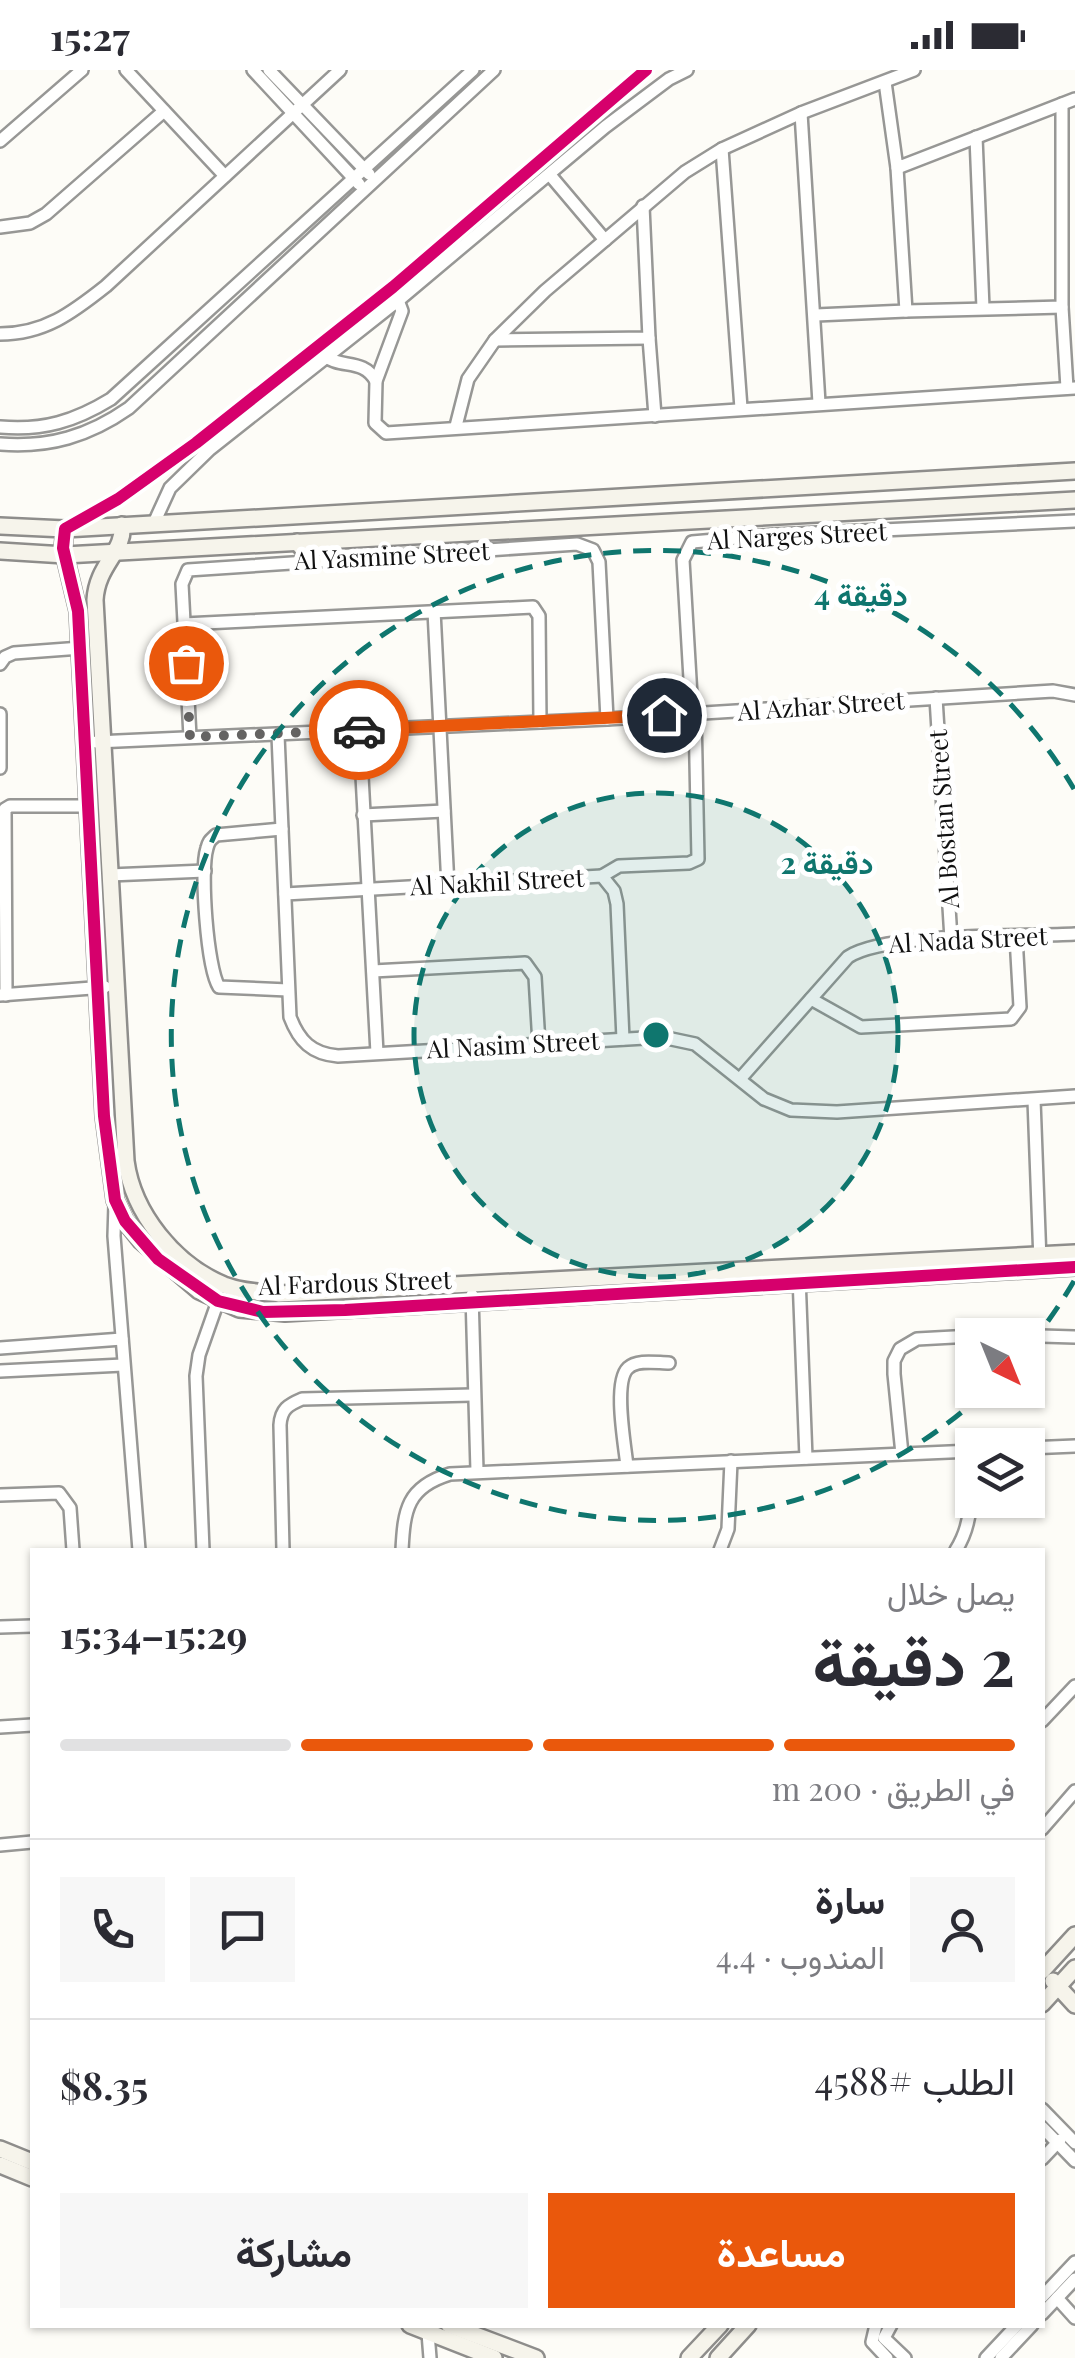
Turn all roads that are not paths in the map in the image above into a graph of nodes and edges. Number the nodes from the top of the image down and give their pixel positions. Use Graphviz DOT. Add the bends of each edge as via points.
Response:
graph roads {
  1 [pos="82,70"];
  2 [pos="126,70"];
  3 [pos="253,70"];
  4 [pos="270,70"];
  5 [pos="340,70"];
  6 [pos="472,70"];
  7 [pos="494,70"];
  8 [pos="646,70"];
  9 [pos="687,70"];
  10 [pos="914,70"];
  11 [pos="885,82"];
  12 [pos="1068,101"];
  13 [pos="298,110"];
  14 [pos="164,111"];
  15 [pos="800,114"];
  16 [pos="976,137"];
  17 [pos="0,141"];
  18 [pos="722,148"];
  19 [pos="897,168"];
  20 [pos="525,174"];
  21 [pos="360,175"];
  22 [pos="550,175"];
  23 [pos="226,176"];
  24 [pos="376,181"];
  25 [pos="536,187"];
  26 [pos="365,190"];
  27 [pos="643,206"];
  28 [pos="0,228"];
  29 [pos="605,240"];
  30 [pos="396,293"];
  31 [pos="227,296"];
  32 [pos="1062,307"];
  33 [pos="237,308"];
  34 [pos="983,308"];
  35 [pos="906,311"];
  36 [pos="816,315"];
  37 [pos="0,334"];
  38 [pos="649,338"];
  39 [pos="495,340"];
  40 [pos="316,348"];
  41 [pos="326,358"];
  42 [pos="376,381"];
  43 [pos="1071,388"];
  44 [pos="819,403"];
  45 [pos="742,408"];
  46 [pos="654,416"];
  47 [pos="456,426"];
  48 [pos="0,427"];
  49 [pos="0,444"];
  50 [pos="1075,472"];
  51 [pos="1075,500"];
  52 [pos="774,516"];
  53 [pos="1075,521"];
  54 [pos="154,523"];
  55 [pos="122,525"];
  56 [pos="0,526"];
  57 [pos="547,527"];
  58 [pos="65,529"];
  59 [pos="774,535"];
  60 [pos="296,542"];
  61 [pos="548,546"];
  62 [pos="0,551"];
  63 [pos="117,551"];
  64 [pos="65,555"];
  65 [pos="313,561"];
  66 [pos="434,611"];
  67 [pos="184,624"];
  68 [pos="81,648"];
  69 [pos="0,664"];
  70 [pos="1075,696"];
  71 [pos="936,698"];
  72 [pos="693,713"];
  73 [pos="0,714"];
  74 [pos="607,720"];
  75 [pos="540,722"];
  76 [pos="442,726"];
  77 [pos="278,734"];
  78 [pos="190,737"];
  79 [pos="94,742"];
  80 [pos="0,768"];
  81 [pos="362,776"];
  82 [pos="90,806"];
  83 [pos="444,811"];
  84 [pos="363,815"];
  85 [pos="282,830"];
  86 [pos="205,871"];
  87 [pos="110,875"];
  88 [pos="602,876"];
  89 [pos="448,886"];
  90 [pos="368,890"];
  91 [pos="285,894"];
  92 [pos="2,909"];
  93 [pos="1075,934"];
  94 [pos="1016,937"];
  95 [pos="952,939"];
  96 [pos="373,970"];
  97 [pos="116,986"];
  98 [pos="96,988"];
  99 [pos="288,990"];
  100 [pos="3,995"];
  101 [pos="811,999"];
  102 [pos="624,1040"];
  103 [pos="538,1044"];
  104 [pos="377,1053"];
  105 [pos="740,1079"];
  106 [pos="1075,1096"];
  107 [pos="1034,1100"];
  108 [pos="116,1200"];
  109 [pos="1075,1252"];
  110 [pos="1040,1262"];
  111 [pos="1075,1267"];
  112 [pos="799,1275"];
  113 [pos="472,1293"];
  114 [pos="218,1301"];
  115 [pos="1045,1336"];
  116 [pos="955,1337"];
  117 [pos="1075,1337"];
  118 [pos="122,1339"];
  119 [pos="0,1348"];
  120 [pos="669,1363"];
  121 [pos="123,1365"];
  122 [pos="0,1371"];
  123 [pos="473,1395"];
  124 [pos="1075,1446"];
  125 [pos="1045,1447"];
  126 [pos="955,1452"];
  127 [pos="902,1454"];
  128 [pos="806,1458"];
  129 [pos="731,1462"];
  130 [pos="627,1466"];
  131 [pos="476,1471"];
  132 [pos="0,1494"];
  133 [pos="970,1518"];
  134 [pos="73,1548"];
  135 [pos="140,1548"];
  136 [pos="203,1548"];
  137 [pos="283,1548"];
  138 [pos="402,1548"];
  139 [pos="721,1548"];
  140 [pos="957,1548"];
  141 [pos="30,1626"];
  142 [pos="0,1627"];
  143 [pos="1075,1686"];
  144 [pos="1045,1718"];
  145 [pos="30,1725"];
  146 [pos="0,1727"];
  147 [pos="1075,1791"];
  148 [pos="1045,1826"];
  149 [pos="30,1842"];
  150 [pos="0,1845"];
  151 [pos="1075,1935"];
  152 [pos="1046,1968"];
  153 [pos="1069,1980"];
  154 [pos="1045,2001"];
  155 [pos="1075,2006"];
  156 [pos="1052,2134"];
  157 [pos="1075,2144"];
  158 [pos="0,2149"];
  159 [pos="30,2161"];
  160 [pos="1075,2161"];
  161 [pos="0,2165"];
  162 [pos="30,2177"];
  163 [pos="1075,2262"];
  164 [pos="1075,2279"];
  165 [pos="1061,2294"];
  166 [pos="1045,2295"];
  167 [pos="1075,2302"];
  168 [pos="1045,2311"];
  169 [pos="1075,2318"];
  170 [pos="417,2328"];
  171 [pos="457,2328"];
  172 [pos="717,2328"];
  173 [pos="745,2328"];
  174 [pos="874,2328"];
  175 [pos="888,2328"];
  176 [pos="1014,2328"];
  177 [pos="1029,2328"];
  178 [pos="428,2333"];
  179 [pos="879,2342"];
  180 [pos="464,2353"];
  181 [pos="430,2358"];
  182 [pos="494,2358"];
  183 [pos="536,2358"];
  184 [pos="689,2358"];
  185 [pos="718,2358"];
  186 [pos="887,2358"];
  187 [pos="905,2358"];
  188 [pos="986,2358"];
  189 [pos="1001,2358"];
  1 -- 17 [label="street"];
  2 -- 14 [label="street"];
  3 -- 13 [label="street"];
  4 -- 13 [label="street"];
  5 -- 13 [label="street"];
  6 -- 21 [label="street"];
  7 -- 24 [label="street"];
  8 -- 20 [label="street"];
  9 -- 22 [label="street" via="616,118"];
  10 -- 11 [label="street"];
  11 -- 15 [label="street"];
  11 -- 19 [label="street"];
  12 -- 16 [label="street"];
  12 -- 32 [label="street"];
  13 -- 21 [label="street"];
  13 -- 23 [label="street"];
  14 -- 23 [label="street"];
  14 -- 28 [label="street" via="46,214"];
  15 -- 18 [label="street"];
  15 -- 36 [label="street"];
  16 -- 19 [label="street"];
  16 -- 34 [label="street"];
  18 -- 27 [label="street"];
  18 -- 45 [label="street"];
  19 -- 35 [label="street"];
  20 -- 25 [label="street"];
  20 -- 30 [label="street"];
  21 -- 24 [label="street"];
  21 -- 26 [label="street"];
  21 -- 31 [label="street"];
  22 -- 25 [label="street"];
  22 -- 29 [label="street"];
  23 -- 37 [label="street" via="72,314 22,334"];
  24 -- 26 [label="street"];
  25 -- 30 [label="street"];
  26 -- 33 [label="street"];
  27 -- 29 [label="street"];
  27 -- 38 [label="street"];
  29 -- 39 [label="street"];
  30 -- 40 [label="street"];
  30 -- 41 [label="street"];
  30 -- 42 [label="street" via="400,316"];
  31 -- 33 [label="street"];
  31 -- 48 [label="street" via="91,411 49,427"];
  32 -- 34 [label="street"];
  32 -- 43 [label="street"];
  33 -- 49 [label="street" via="113,419 49,444"];
  34 -- 35 [label="street"];
  35 -- 36 [label="street"];
  36 -- 44 [label="street"];
  38 -- 39 [label="street"];
  38 -- 46 [label="street"];
  39 -- 47 [label="street" via="468,379"];
  40 -- 41 [label="street"];
  40 -- 58 [label="street" via="196,443"];
  41 -- 42 [label="street" via="362,366"];
  41 -- 54 [label="street" via="190,467 170,488"];
  42 -- 47 [label="street" via="374,423 382,432"];
  43 -- 44 [label="street"];
  44 -- 45 [label="street"];
  45 -- 46 [label="street"];
  46 -- 47 [label="street"];
  50 -- 54 [label="street"];
  51 -- 52 [label="street"];
  52 -- 57 [label="street"];
  52 -- 59 [label="street"];
  53 -- 59 [label="street, Al Narges Street"];
  54 -- 55 [label="street"];
  55 -- 58 [label="street"];
  55 -- 63 [label="street, Al Fardous Street"];
  56 -- 58 [label="street"];
  57 -- 60 [label="street"];
  57 -- 61 [label="street"];
  58 -- 64 [label="street, Al Fardous Street"];
  59 -- 72 [label="street, Al Narges Street" via="701,540 684,553"];
  60 -- 63 [label="street"];
  60 -- 65 [label="street"];
  61 -- 65 [label="street, Al Yasmine Street"];
  61 -- 74 [label="street, Al Yasmine Street" via="583,545 599,562"];
  62 -- 64 [label="street"];
  63 -- 64 [label="street"];
  63 -- 79 [label="street, Al Fardous Street" via="96,587"];
  64 -- 68 [label="street, Al Fardous Street"];
  65 -- 67 [label="street, Al Yasmine Street" via="188,570"];
  66 -- 67 [label="street"];
  66 -- 75 [label="street" via="537,611"];
  66 -- 76 [label="street"];
  67 -- 78 [label="street, Al Yasmine Street"];
  68 -- 69 [label="street" via="14,653"];
  68 -- 79 [label="street, Al Fardous Street"];
  70 -- 71 [label="street, Al Azhar Street" via="1053,691"];
  71 -- 72 [label="street, Al Azhar Street"];
  71 -- 95 [label="street, Al Bostan Street"];
  72 -- 74 [label="street, Al Azhar Street"];
  72 -- 88 [label="street" via="698,858 620,866"];
  73 -- 80 [label="street"];
  74 -- 75 [label="street, Al Azhar Street"];
  75 -- 76 [label="street, Al Azhar Street"];
  76 -- 77 [label="street, Al Azhar Street"];
  76 -- 83 [label="street"];
  77 -- 78 [label="street, Al Azhar Street"];
  77 -- 85 [label="street, Al Nasim Street"];
  78 -- 79 [label="street, Al Azhar Street"];
  79 -- 82 [label="street, Al Fardous Street"];
  79 -- 87 [label="street, Al Fardous Street"];
  81 -- 84 [label="street"];
  82 -- 92 [label="street" via="5,809"];
  82 -- 98 [label="street, Al Fardous Street"];
  83 -- 84 [label="street"];
  83 -- 89 [label="street"];
  84 -- 90 [label="street"];
  85 -- 86 [label="street" via="216,835 206,849"];
  85 -- 91 [label="street, Al Nasim Street"];
  86 -- 87 [label="street"];
  86 -- 99 [label="street" via="209,953 220,987"];
  87 -- 97 [label="street, Al Fardous Street"];
  88 -- 89 [label="street, Al Nakhil Street"];
  88 -- 102 [label="street, Al Nakhil Street" via="617,904"];
  89 -- 90 [label="street, Al Nakhil Street"];
  90 -- 91 [label="street, Al Nakhil Street"];
  90 -- 96 [label="street"];
  91 -- 99 [label="street, Al Nasim Street"];
  92 -- 100 [label="street"];
  93 -- 94 [label="street, Al Nada Street"];
  94 -- 95 [label="street, Al Nada Street"];
  94 -- 101 [label="street" via="1020,1007 1011,1019 861,1026"];
  95 -- 101 [label="street, Al Nada Street" via="861,949"];
  96 -- 103 [label="street" via="525,963 535,977"];
  96 -- 104 [label="street"];
  97 -- 98 [label="street"];
  97 -- 113 [label="street, Al Fardous Street" via="128,1176 136,1204 181,1255 222,1284 256,1292"];
  98 -- 100 [label="street"];
  98 -- 108 [label="street, Al Fardous Street" via="106,1151"];
  99 -- 104 [label="street, Al Nasim Street" via="296,1032 313,1050"];
  101 -- 105 [label="street, Al Nada Street"];
  102 -- 103 [label="street, Al Nasim Street"];
  102 -- 105 [label="street, Al Nasim Street" via="679,1038"];
  103 -- 104 [label="street, Al Nasim Street"];
  105 -- 107 [label="street, Al Nasim Street" via="776,1106 812,1112"];
  106 -- 107 [label="street, Al Nasim Street"];
  107 -- 110 [label="street"];
  108 -- 114 [label="street, Al Fardous Street" via="158,1259"];
  108 -- 118 [label="street"];
  109 -- 110 [label="street, Al Fardous Street"];
  110 -- 111 [label="street, Al Fardous Street"];
  110 -- 112 [label="street, Al Fardous Street"];
  112 -- 113 [label="street, Al Fardous Street"];
  112 -- 128 [label="street"];
  113 -- 114 [label="street, Al Fardous Street" via="285,1313"];
  113 -- 123 [label="street"];
  114 -- 136 [label="street" via="196,1376"];
  115 -- 117 [label="street"];
  116 -- 127 [label="street" via="918,1339 894,1361"];
  118 -- 119 [label="street"];
  118 -- 121 [label="street"];
  120 -- 130 [label="street" via="637,1363 624,1375"];
  121 -- 122 [label="street"];
  121 -- 135 [label="street"];
  123 -- 131 [label="street"];
  123 -- 137 [label="street" via="302,1399 287,1406 280,1425"];
  124 -- 125 [label="street"];
  126 -- 127 [label="street"];
  127 -- 128 [label="street"];
  128 -- 129 [label="street"];
  129 -- 130 [label="street"];
  129 -- 139 [label="street"];
  130 -- 131 [label="street"];
  131 -- 138 [label="street" via="418,1490 403,1522"];
  132 -- 134 [label="street" via="59,1494 70,1508"];
  133 -- 140 [label="street"];
  141 -- 142 [label="street"];
  143 -- 144 [label="street"];
  145 -- 146 [label="street"];
  147 -- 148 [label="street"];
  149 -- 150 [label="street"];
  151 -- 152 [label="street"];
  152 -- 153 [label="street"];
  153 -- 154 [label="street"];
  153 -- 155 [label="street"];
  156 -- 157 [label="street"];
  156 -- 160 [label="street"];
  158 -- 159 [label="street"];
  161 -- 162 [label="street"];
  163 -- 166 [label="street"];
  164 -- 165 [label="street"];
  165 -- 167 [label="street"];
  165 -- 168 [label="street"];
  165 -- 169 [label="street"];
  170 -- 178 [label="street"];
  171 -- 183 [label="street"];
  172 -- 184 [label="street"];
  173 -- 185 [label="street"];
  174 -- 179 [label="street"];
  175 -- 179 [label="street"];
  176 -- 188 [label="street"];
  177 -- 189 [label="street"];
  178 -- 180 [label="street"];
  178 -- 181 [label="street"];
  179 -- 186 [label="street"];
  179 -- 187 [label="street"];
  180 -- 182 [label="street"];
}
